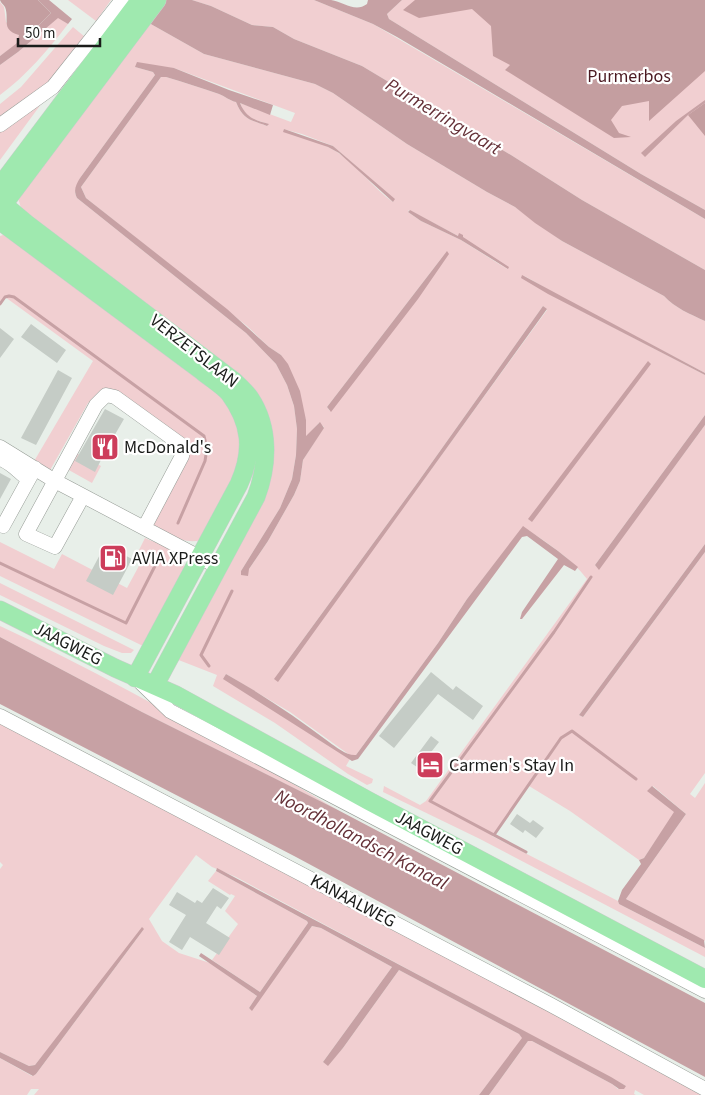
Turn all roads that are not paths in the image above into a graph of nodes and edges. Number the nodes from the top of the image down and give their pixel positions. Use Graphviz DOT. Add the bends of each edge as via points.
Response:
graph roads {
  1 [pos="122,0"];
  2 [pos="129,0"];
  3 [pos="140,0"];
  4 [pos="157,0"];
  5 [pos="94,58"];
  6 [pos="0,125"];
  7 [pos="0,172"];
  8 [pos="0,186"];
  9 [pos="1,210"];
  10 [pos="0,446"];
  11 [pos="0,458"];
  12 [pos="32,473"];
  13 [pos="55,481"];
  14 [pos="83,496"];
  15 [pos="0,524"];
  16 [pos="144,528"];
  17 [pos="200,558"];
  18 [pos="218,566"];
  19 [pos="0,610"];
  20 [pos="135,678"];
  21 [pos="156,691"];
  22 [pos="0,716"];
  23 [pos="705,979"];
  24 [pos="705,991"];
  25 [pos="705,1089"];
  1 -- 5 [label="street"];
  2 -- 5 [label="main road"];
  3 -- 5 [label="main road"];
  4 -- 5 [label="main road"];
  5 -- 6 [label="street"];
  5 -- 7 [label="main road"];
  5 -- 8 [label="main road"];
  5 -- 9 [label="main road"];
  9 -- 17 [label="main road, VERZETSLAAN" via="228,392 244,418 249,434 246,468"];
  9 -- 18 [label="main road, VERZETSLAAN" via="27,224 223,372 250,398 265,438 262,480"];
  10 -- 12 [label="street"];
  11 -- 12 [label="street" via="10,462 20,474"];
  12 -- 13 [label="street"];
  12 -- 15 [label="street" via="3,526"];
  13 -- 14 [label="street"];
  13 -- 14 [label="street" via="26,534 55,547"];
  13 -- 16 [label="street" via="96,405 106,395 115,397 182,446 182,456"];
  14 -- 16 [label="street"];
  16 -- 17 [label="street"];
  17 -- 18 [label="street"];
  17 -- 20 [label="main road, VERZETSLAAN"];
  18 -- 21 [label="main road, VERZETSLAAN"];
  19 -- 20 [label="main road, JAAGWEG"];
  20 -- 21 [label="main road, JAAGWEG"];
  21 -- 23 [label="main road, JAAGWEG" via="176,695"];
  21 -- 24 [label="street, JAAGWEG" via="170,711 178,716"];
  22 -- 25 [label="street, KANAALWEG"];
}
